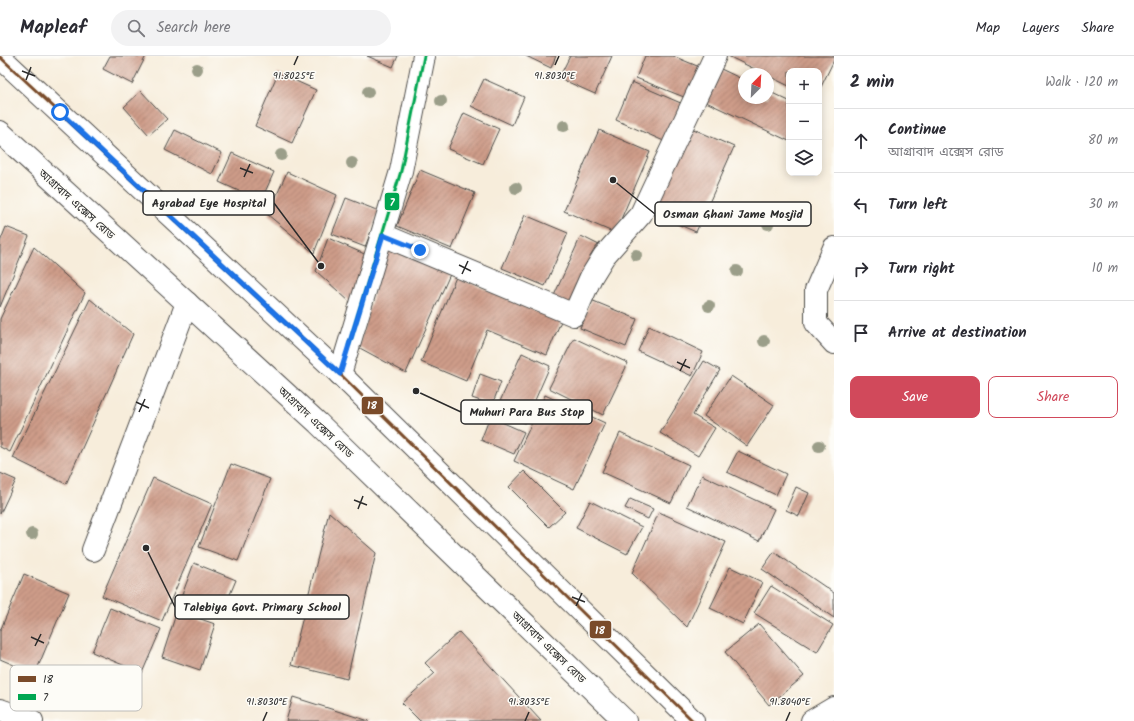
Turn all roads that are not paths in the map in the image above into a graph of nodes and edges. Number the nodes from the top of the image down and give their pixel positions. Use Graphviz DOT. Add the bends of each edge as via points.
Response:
graph roads {
  1 [pos="424,56"];
  2 [pos="714,56"];
  3 [pos="0,57"];
  4 [pos="0,132"];
  5 [pos="383,235"];
  6 [pos="834,248"];
  7 [pos="187,303"];
  8 [pos="834,344"];
  9 [pos="340,374"];
  10 [pos="94,550"];
  11 [pos="834,708"];
  12 [pos="0,710"];
  13 [pos="32,721"];
  14 [pos="625,721"];
  15 [pos="693,721"];
  16 [pos="812,721"];
  1 -- 5 [label="main road" via="401,171"];
  2 -- 5 [label="main road" via="641,214 604,256 574,315"];
  3 -- 9 [label="main road"];
  4 -- 7 [label="main road, আগ্রাবাদ এক্সেস রোড"];
  5 -- 9 [label="main road"];
  6 -- 8 [label="main road" via="816,290 816,323"];
  7 -- 10 [label="main road"];
  7 -- 14 [label="main road, আগ্রাবাদ এক্সেস রোড" via="318,423"];
  9 -- 15 [label="main road"];
  11 -- 16 [label="main road"];
  12 -- 13 [label="main road"];
}
